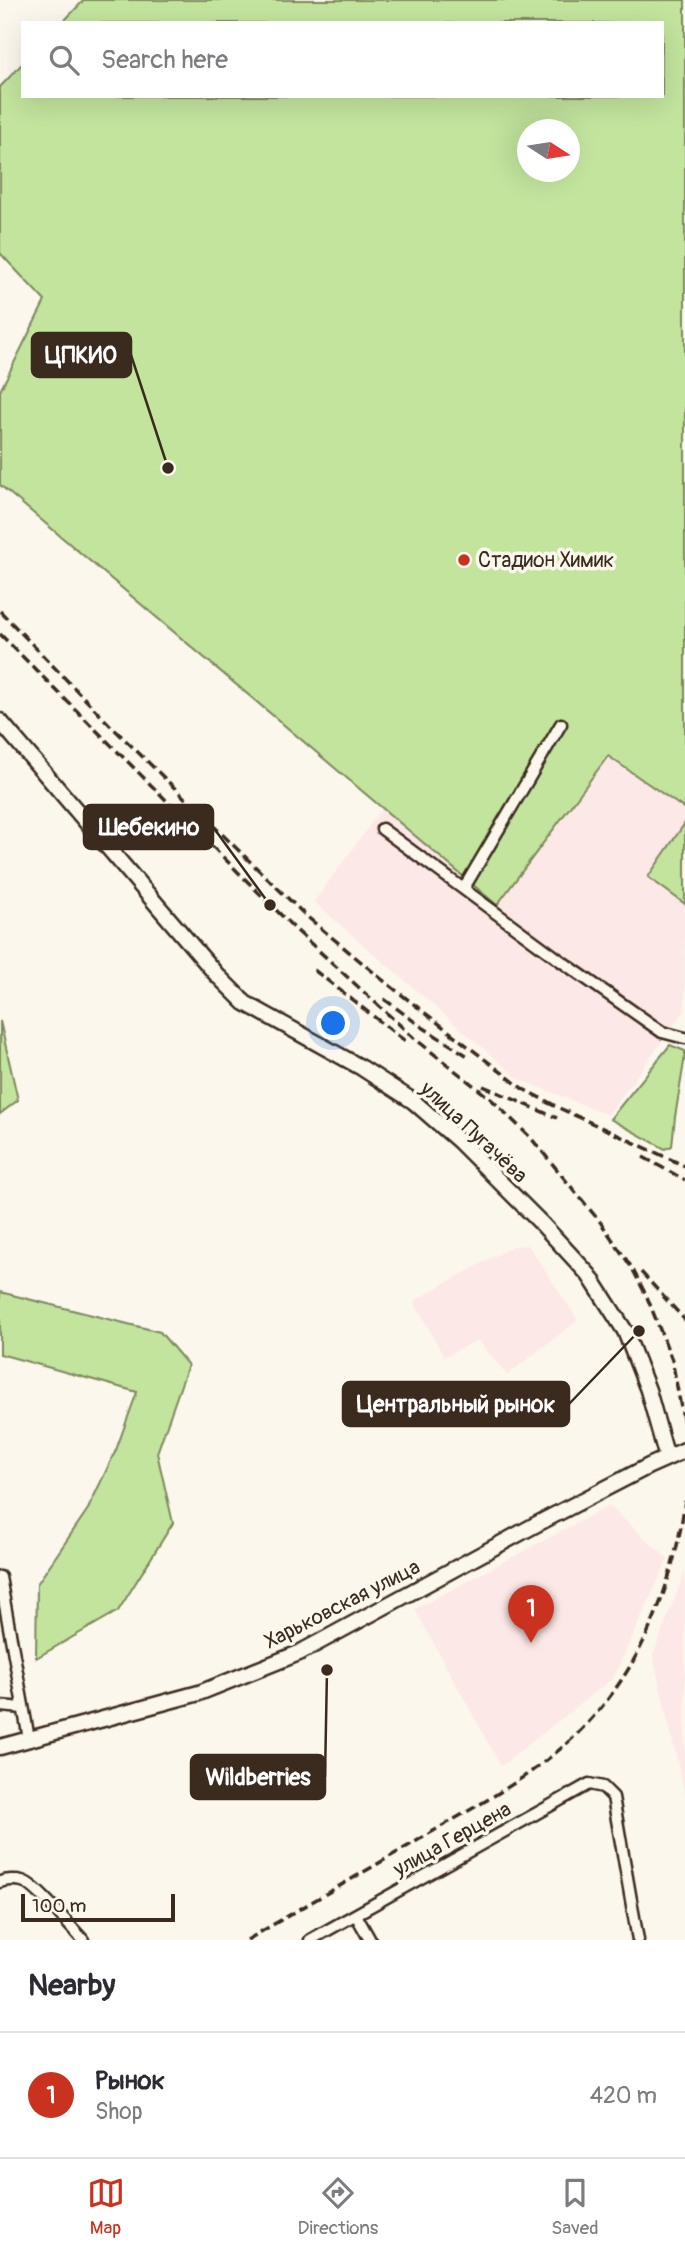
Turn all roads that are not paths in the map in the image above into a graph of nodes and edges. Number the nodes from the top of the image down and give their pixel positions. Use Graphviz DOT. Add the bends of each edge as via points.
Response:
graph roads {
  1 [pos="0,721"];
  2 [pos="561,724"];
  3 [pos="382,829"];
  4 [pos="464,888"];
  5 [pos="685,1038"];
  6 [pos="685,1450"];
  7 [pos="667,1458"];
  8 [pos="0,1577"];
  9 [pos="0,1706"];
  10 [pos="23,1708"];
  11 [pos="29,1739"];
  12 [pos="0,1747"];
  13 [pos="0,1882"];
  14 [pos="356,1915"];
  15 [pos="83,1940"];
  16 [pos="310,1940"];
  17 [pos="370,1940"];
  18 [pos="638,1940"];
  1 -- 7 [label="street, улица Пугачёва" via="245,1003 414,1101 589,1275 625,1331"];
  2 -- 4 [label="street"];
  3 -- 4 [label="street"];
  4 -- 5 [label="street" via="662,1032"];
  6 -- 7 [label="street, Харьковская улица"];
  7 -- 11 [label="street, Харьковская улица" via="299,1653 199,1693"];
  8 -- 10 [label="street"];
  9 -- 10 [label="street"];
  10 -- 11 [label="street"];
  11 -- 12 [label="street, Харьковская улица"];
  13 -- 15 [label="street" via="24,1881"];
  14 -- 16 [label="street, улица Герцена"];
  14 -- 17 [label="street"];
  14 -- 18 [label="street, улица Герцена" via="589,1784 603,1787 613,1797"];
}
